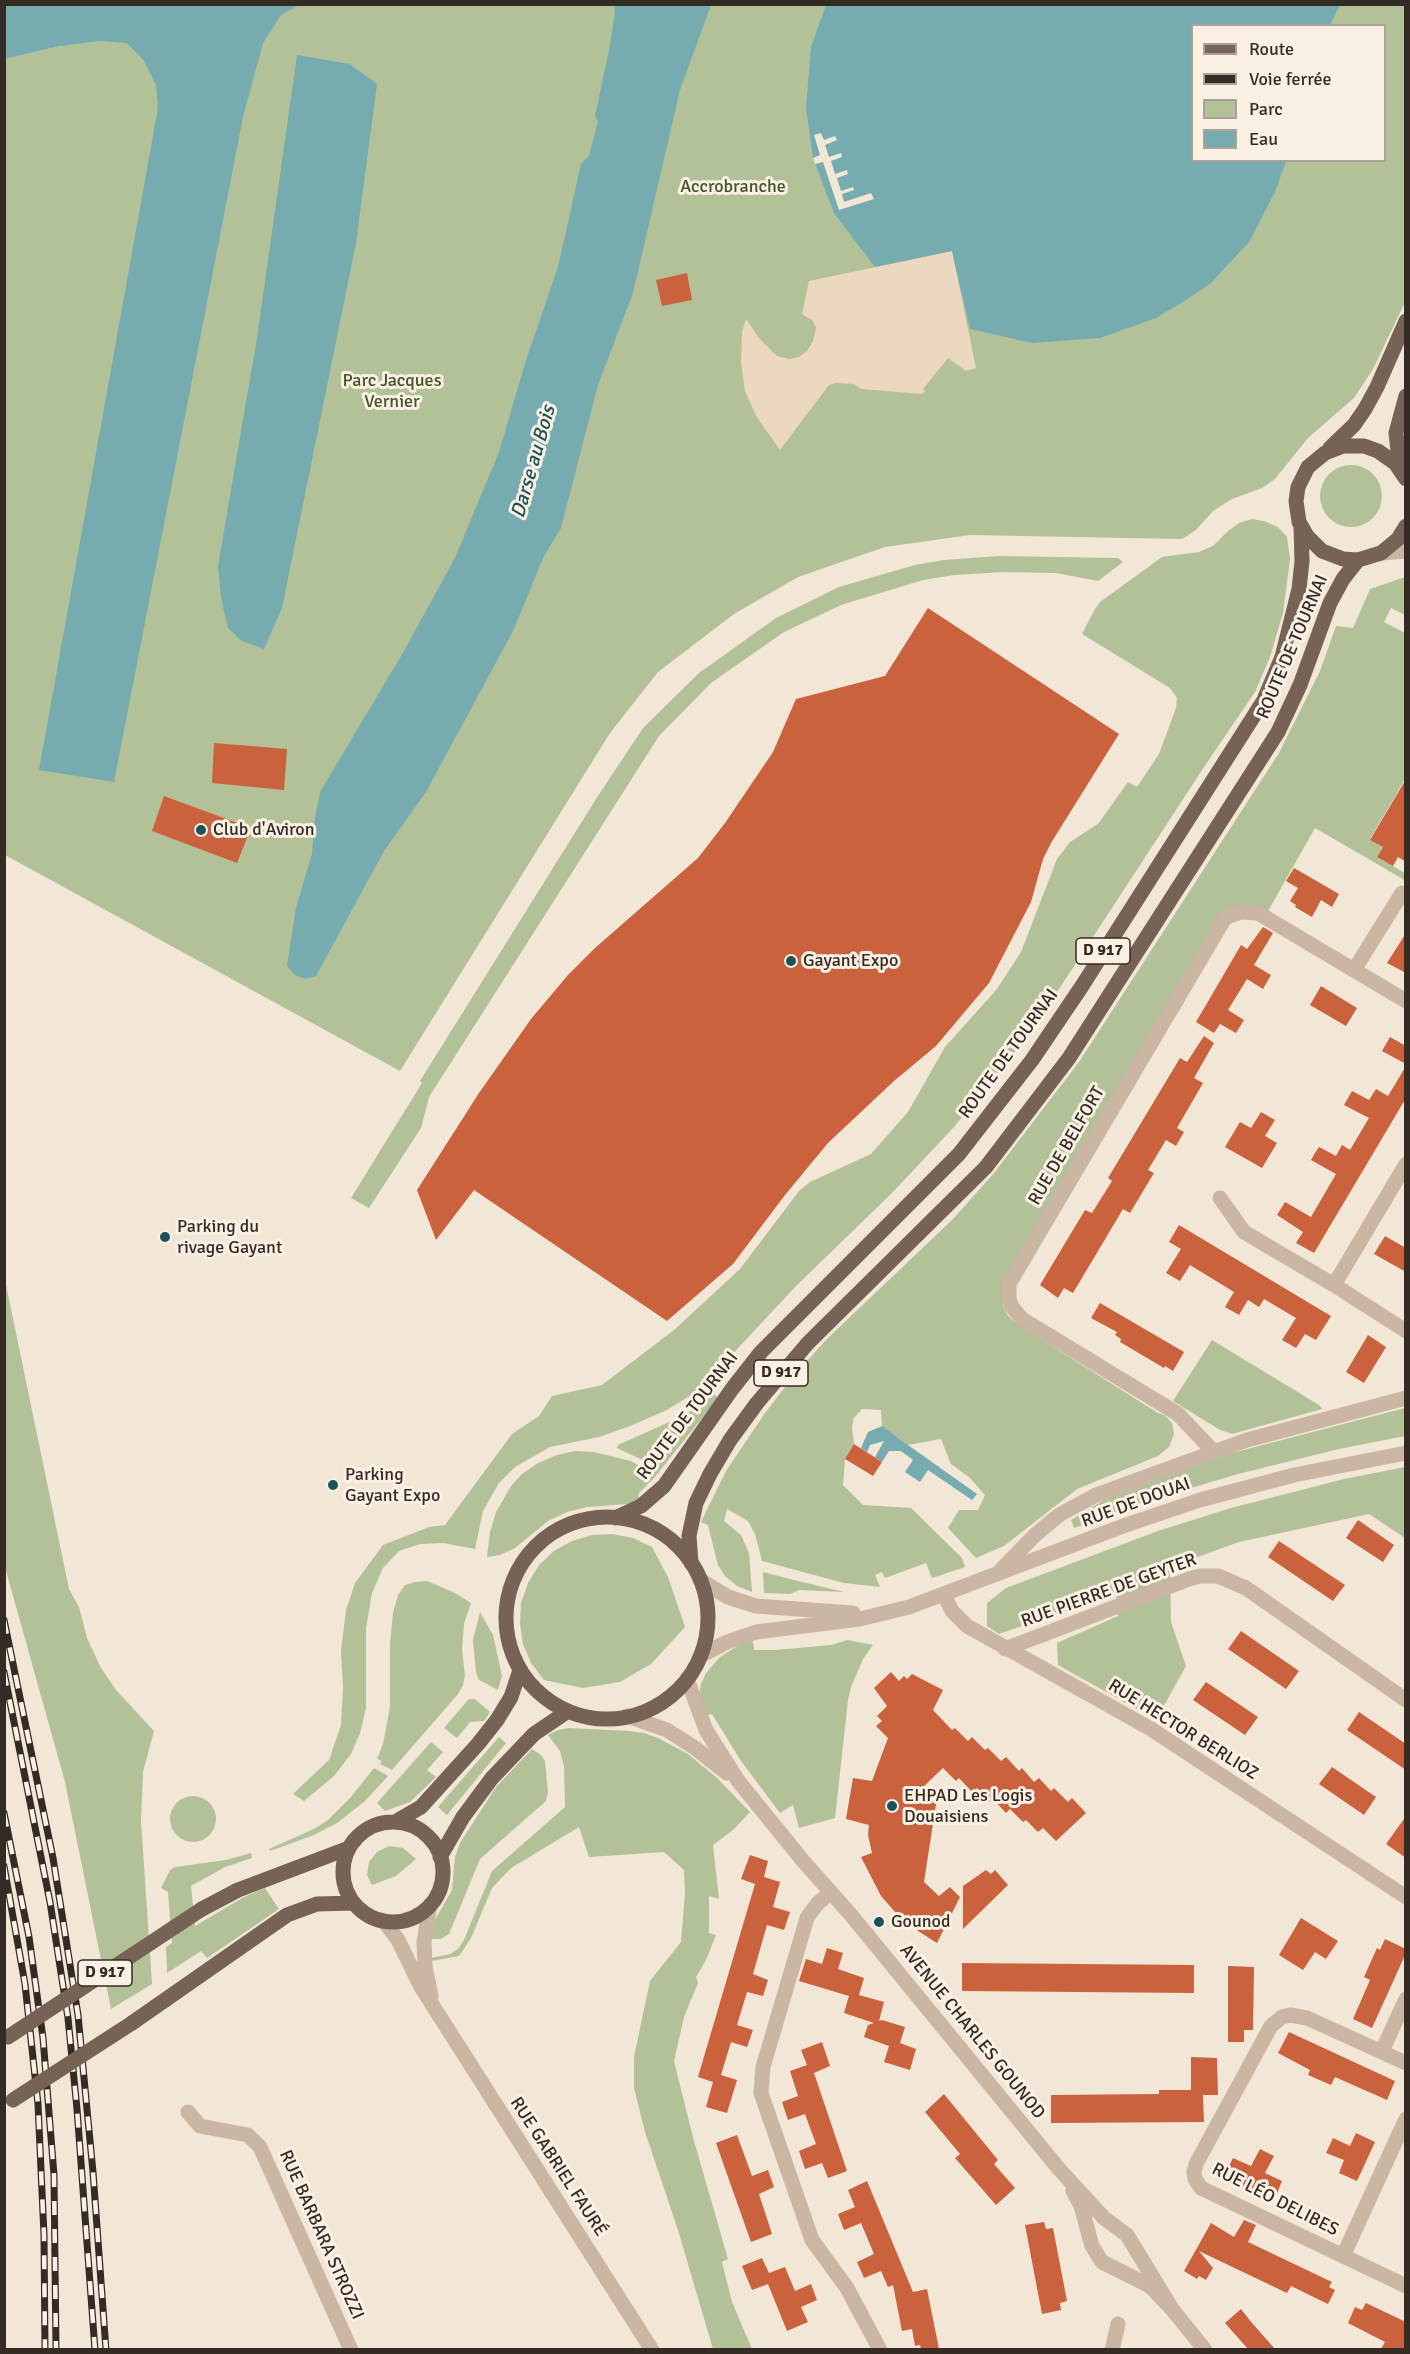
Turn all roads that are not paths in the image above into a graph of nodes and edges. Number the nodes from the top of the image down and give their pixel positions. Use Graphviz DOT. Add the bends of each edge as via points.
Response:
graph roads {
  1 [pos="1406,321"];
  2 [pos="1406,396"];
  3 [pos="1325,453"];
  4 [pos="1403,474"];
  5 [pos="1406,526"];
  6 [pos="1301,527"];
  7 [pos="1406,551"];
  8 [pos="1381,553"];
  9 [pos="1358,560"];
  10 [pos="1402,893"];
  11 [pos="1354,970"];
  12 [pos="1406,1000"];
  13 [pos="1406,1164"];
  14 [pos="1220,1198"];
  15 [pos="1334,1285"];
  16 [pos="1406,1331"];
  17 [pos="1406,1398"];
  18 [pos="1214,1452"];
  19 [pos="1406,1453"];
  20 [pos="615,1518"];
  21 [pos="691,1563"];
  22 [pos="997,1574"];
  23 [pos="700,1580"];
  24 [pos="944,1594"];
  25 [pos="886,1613"];
  26 [pos="1005,1649"];
  27 [pos="700,1656"];
  28 [pos="520,1670"];
  29 [pos="687,1679"];
  30 [pos="1406,1700"];
  31 [pos="568,1711"];
  32 [pos="627,1716"];
  33 [pos="739,1782"];
  34 [pos="395,1822"];
  35 [pos="349,1848"];
  36 [pos="440,1857"];
  37 [pos="831,1892"];
  38 [pos="1406,1897"];
  39 [pos="354,1903"];
  40 [pos="430,1905"];
  41 [pos="383,1920"];
  42 [pos="1406,1999"];
  43 [pos="432,2004"];
  44 [pos="6,2038"];
  45 [pos="1382,2051"];
  46 [pos="1406,2063"];
  47 [pos="9,2103"];
  48 [pos="188,2112"];
  49 [pos="1406,2119"];
  50 [pos="1059,2169"];
  51 [pos="1342,2256"];
  52 [pos="1406,2286"];
  53 [pos="1172,2309"];
  54 [pos="1118,2324"];
  55 [pos="351,2349"];
  56 [pos="652,2349"];
  57 [pos="880,2349"];
  58 [pos="1112,2349"];
  59 [pos="1205,2349"];
  1 -- 3 [label="main road" via="1365,409"];
  2 -- 4 [label="main road" via="1396,433"];
  3 -- 4 [label="main road" via="1343,446 1364,446 1384,454"];
  3 -- 6 [label="main road, ROUTE DE TOURNAI" via="1308,467 1298,486 1296,508"];
  5 -- 8 [label="main road"];
  6 -- 9 [label="main road" via="1322,551"];
  6 -- 20 [label="main road, ROUTE DE TOURNAI / D 917" via="1299,589 1282,657 1264,700 1038,1052 959,1154 761,1352 664,1486 641,1506"];
  7 -- 8 [label="street"];
  8 -- 9 [label="main road"];
  9 -- 21 [label="main road, ROUTE DE TOURNAI / D 917" via="1342,579 1330,603 1278,732 1069,1058 986,1167 808,1343 730,1440 696,1503 689,1536"];
  10 -- 11 [label="street"];
  11 -- 12 [label="street, RUE DE BELFORT"];
  11 -- 18 [label="street, RUE DE BELFORT" via="1258,913 1240,912 1225,918 1009,1284 1009,1299 1022,1319 1178,1414"];
  13 -- 15 [label="street"];
  14 -- 15 [label="street" via="1244,1232"];
  15 -- 16 [label="street"];
  17 -- 18 [label="street"];
  18 -- 22 [label="street" via="1103,1492 1071,1508 1035,1535"];
  19 -- 22 [label="street, RUE DE DOUAI" via="1294,1475 1200,1500"];
  20 -- 21 [label="main road" via="653,1529 670,1540"];
  20 -- 28 [label="main road" via="582,1520 562,1528 535,1547 521,1564 511,1585 506,1619 508,1641"];
  21 -- 23 [label="main road"];
  22 -- 24 [label="street, RUE DE DOUAI"];
  23 -- 25 [label="street, RUE DE DOUAI" via="728,1597 756,1606"];
  23 -- 27 [label="main road" via="707,1624"];
  24 -- 25 [label="street, RUE DE DOUAI"];
  24 -- 26 [label="street, RUE HECTOR BERLIOZ" via="962,1622"];
  25 -- 27 [label="street, RUE DE DOUAI" via="756,1632"];
  26 -- 30 [label="street, RUE PIERRE DE GEYTER" via="1189,1579 1218,1576 1246,1588"];
  26 -- 38 [label="street, RUE HECTOR BERLIOZ" via="1159,1734"];
  27 -- 29 [label="main road"];
  28 -- 31 [label="main road" via="541,1694"];
  28 -- 34 [label="main road" via="510,1697 484,1737 425,1803"];
  29 -- 32 [label="main road" via="656,1706"];
  29 -- 33 [label="street, AVENUE CHARLES GOUNOD" via="706,1730"];
  31 -- 32 [label="main road" via="593,1718"];
  31 -- 36 [label="main road" via="525,1741 492,1778 463,1816"];
  32 -- 33 [label="street, AVENUE CHARLES GOUNOD" via="681,1738"];
  33 -- 37 [label="street, AVENUE CHARLES GOUNOD"];
  34 -- 35 [label="main road" via="368,1829"];
  34 -- 36 [label="main road" via="420,1830 435,1845"];
  35 -- 39 [label="main road" via="344,1880"];
  35 -- 44 [label="main road, D 917, bridge" via="238,1890"];
  36 -- 40 [label="main road" via="442,1878"];
  37 -- 50 [label="street, AVENUE CHARLES GOUNOD"];
  37 -- 57 [label="street" via="807,1918 763,2067 761,2093 812,2240 847,2288"];
  39 -- 41 [label="main road" via="370,1916"];
  39 -- 47 [label="main road, bridge" via="317,1904 293,1912"];
  40 -- 41 [label="main road" via="412,1917"];
  40 -- 43 [label="street, RUE GABRIEL FAURÉ" via="424,1942"];
  41 -- 43 [label="street, RUE GABRIEL FAURÉ"];
  42 -- 45 [label="street"];
  43 -- 56 [label="street, RUE GABRIEL FAURÉ"];
  45 -- 46 [label="street"];
  45 -- 51 [label="street, RUE LÉO DELIBES" via="1307,2018 1282,2017 1271,2026 1196,2164 1194,2175 1201,2188"];
  48 -- 55 [label="street, RUE BARBARA STROZZI" via="200,2126 248,2135 260,2147"];
  49 -- 51 [label="street, RUE LÉO DELIBES"];
  50 -- 53 [label="street, AVENUE CHARLES GOUNOD" via="1104,2218 1127,2235"];
  50 -- 53 [label="street, AVENUE CHARLES GOUNOD" via="1079,2201 1092,2246 1102,2262 1145,2282"];
  51 -- 52 [label="street, RUE LÉO DELIBES"];
  53 -- 59 [label="street, AVENUE CHARLES GOUNOD"];
  54 -- 58 [label="street"];
}
